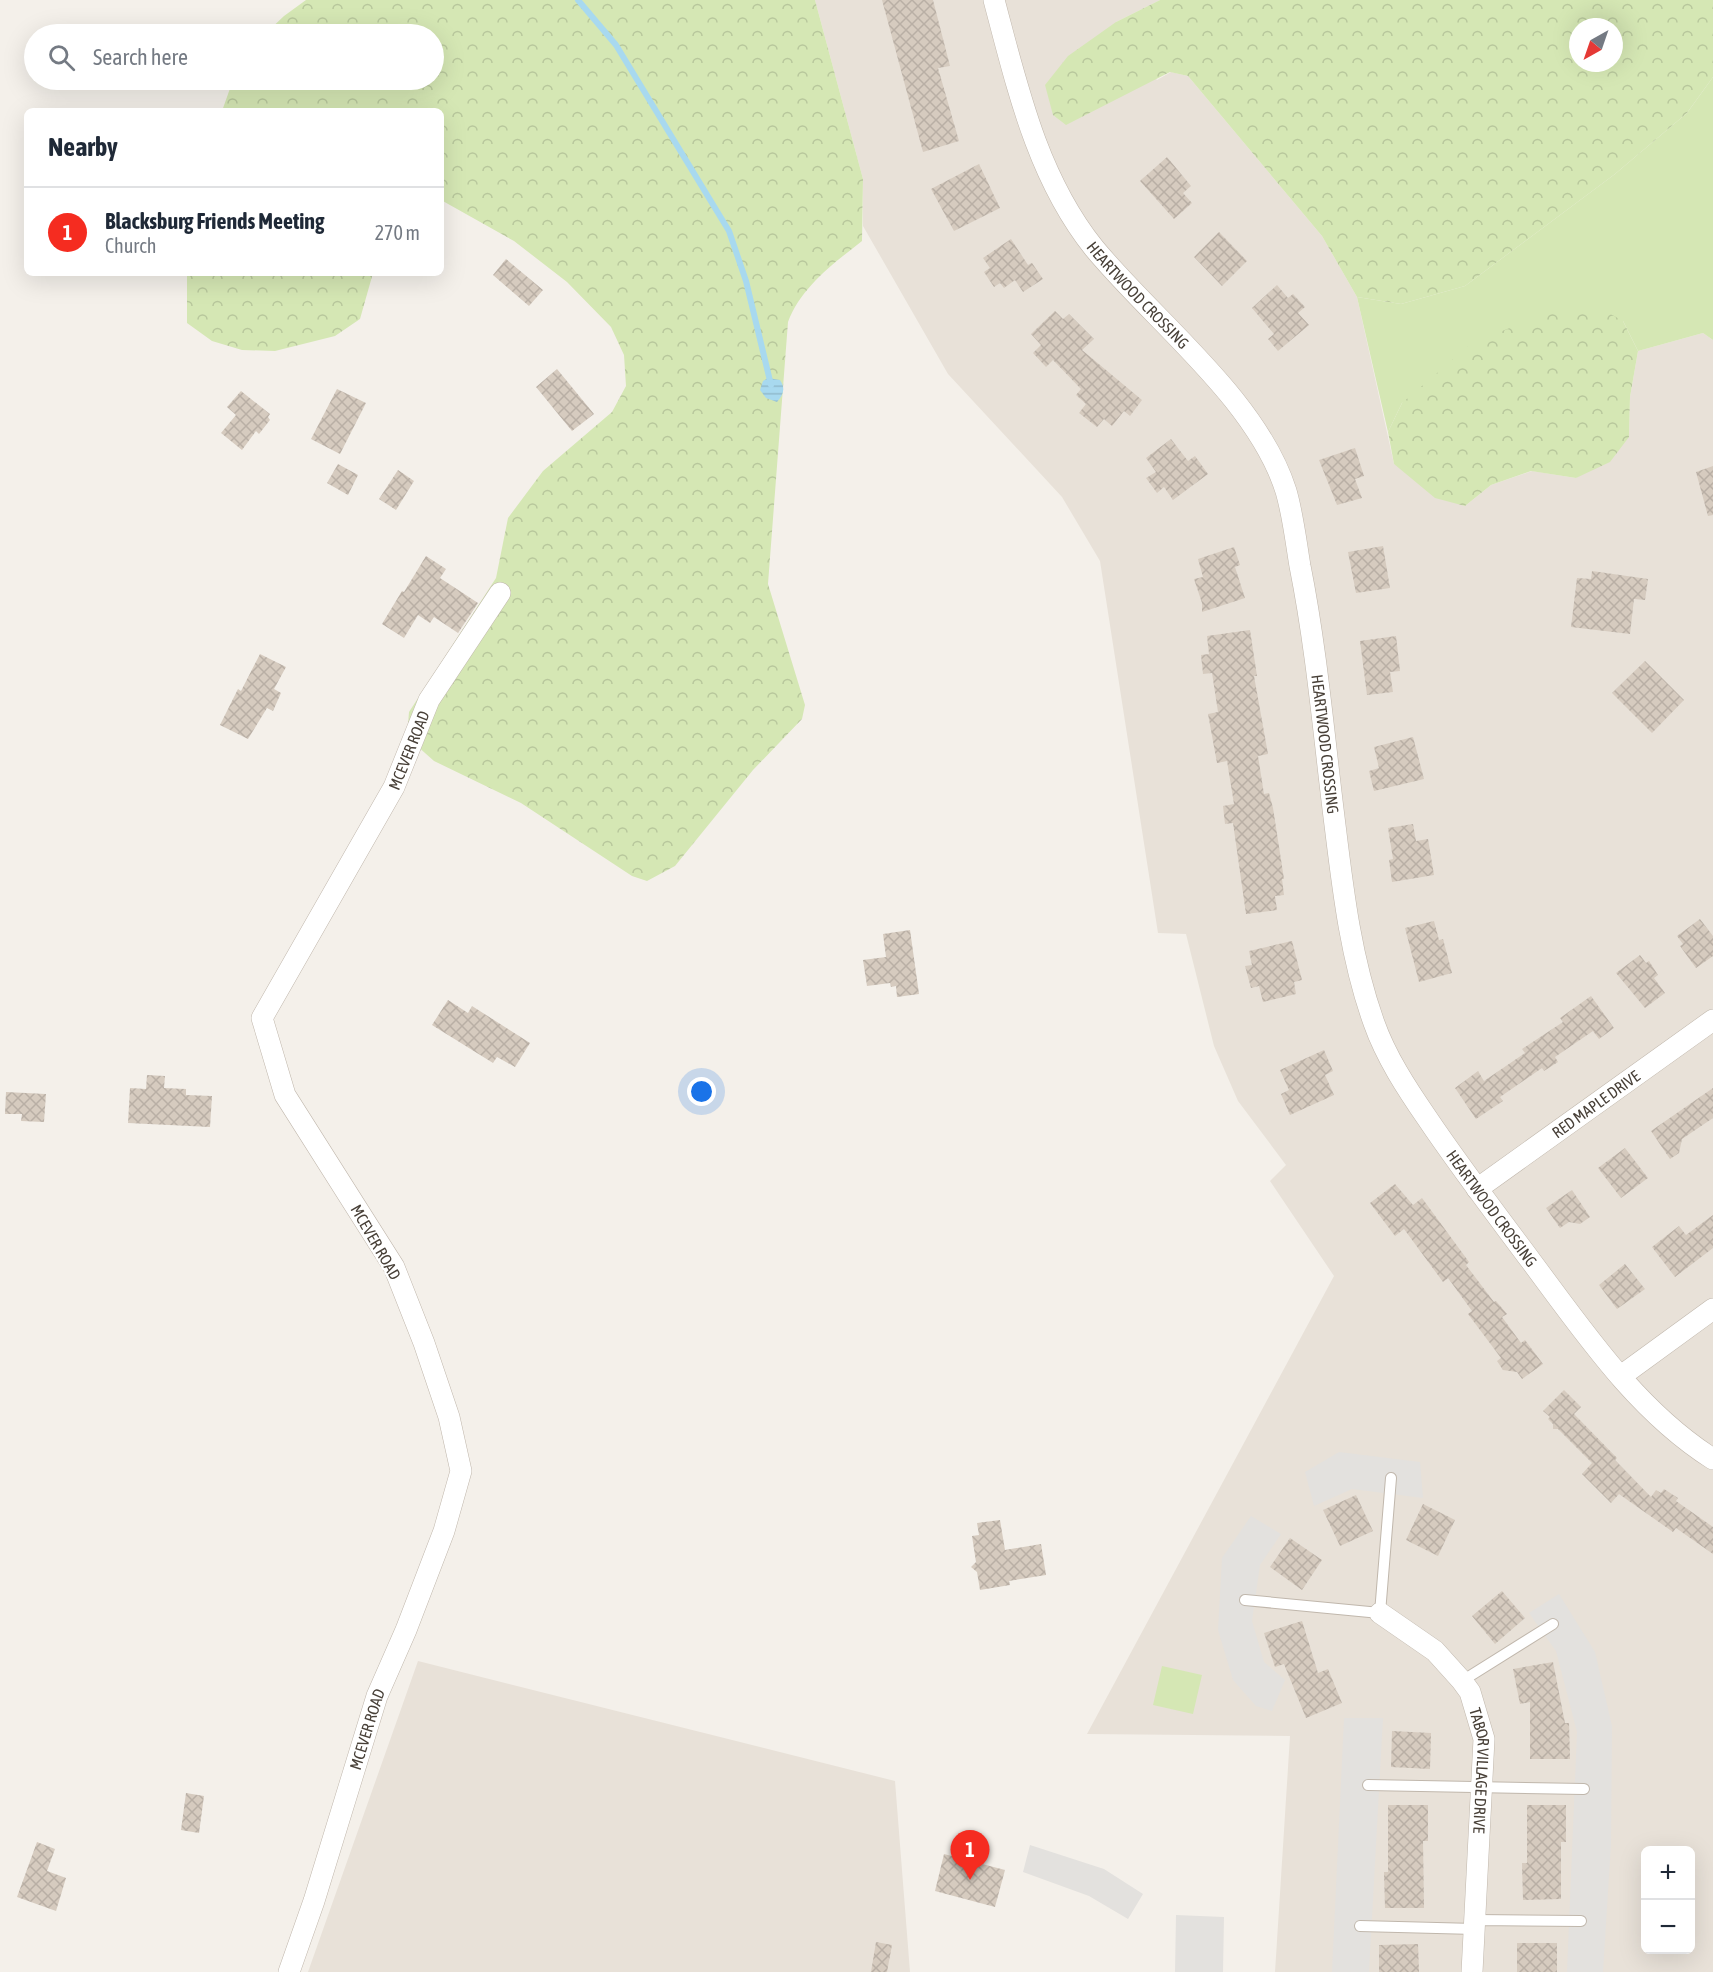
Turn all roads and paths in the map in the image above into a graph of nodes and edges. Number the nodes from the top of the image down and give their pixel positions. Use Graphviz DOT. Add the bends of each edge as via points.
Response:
graph roads {
  1 [pos="994,0"];
  2 [pos="500,593"];
  3 [pos="1713,1020"];
  4 [pos="1477,1189"];
  5 [pos="1713,1309"];
  6 [pos="1621,1376"];
  7 [pos="1713,1459"];
  8 [pos="1391,1478"];
  9 [pos="1245,1600"];
  10 [pos="1380,1613"];
  11 [pos="1553,1624"];
  12 [pos="1462,1681"];
  13 [pos="1368,1785"];
  14 [pos="1482,1788"];
  15 [pos="1584,1789"];
  16 [pos="1581,1921"];
  17 [pos="1475,1924"];
  18 [pos="1360,1926"];
  19 [pos="289,1972"];
  20 [pos="1472,1972"];
  1 -- 4 [label="street, HEARTWOOD CROSSING" via="1022,105 1041,157 1065,204 1092,246 1234,400 1267,449 1286,491 1309,610 1343,897 1361,980 1375,1026 1400,1076"];
  2 -- 19 [label="street, MCEVER ROAD" via="429,700 394,787 262,1018 285,1095 394,1267 446,1406 461,1471 444,1531 377,1696"];
  3 -- 4 [label="street, RED MAPLE DRIVE"];
  4 -- 6 [label="street, HEARTWOOD CROSSING"];
  5 -- 6 [label="street"];
  6 -- 7 [label="street, HEARTWOOD CROSSING" via="1663,1419"];
  8 -- 10 [label="lane"];
  9 -- 10 [label="lane"];
  10 -- 12 [label="street, TABOR VILLAGE DRIVE" via="1435,1651"];
  11 -- 12 [label="lane"];
  12 -- 14 [label="street, TABOR VILLAGE DRIVE" via="1470,1692 1484,1739"];
  13 -- 14 [label="lane"];
  14 -- 15 [label="lane"];
  14 -- 17 [label="street, TABOR VILLAGE DRIVE"];
  16 -- 17 [label="lane"];
  17 -- 18 [label="lane"];
  17 -- 20 [label="street, TABOR VILLAGE DRIVE"];
}
